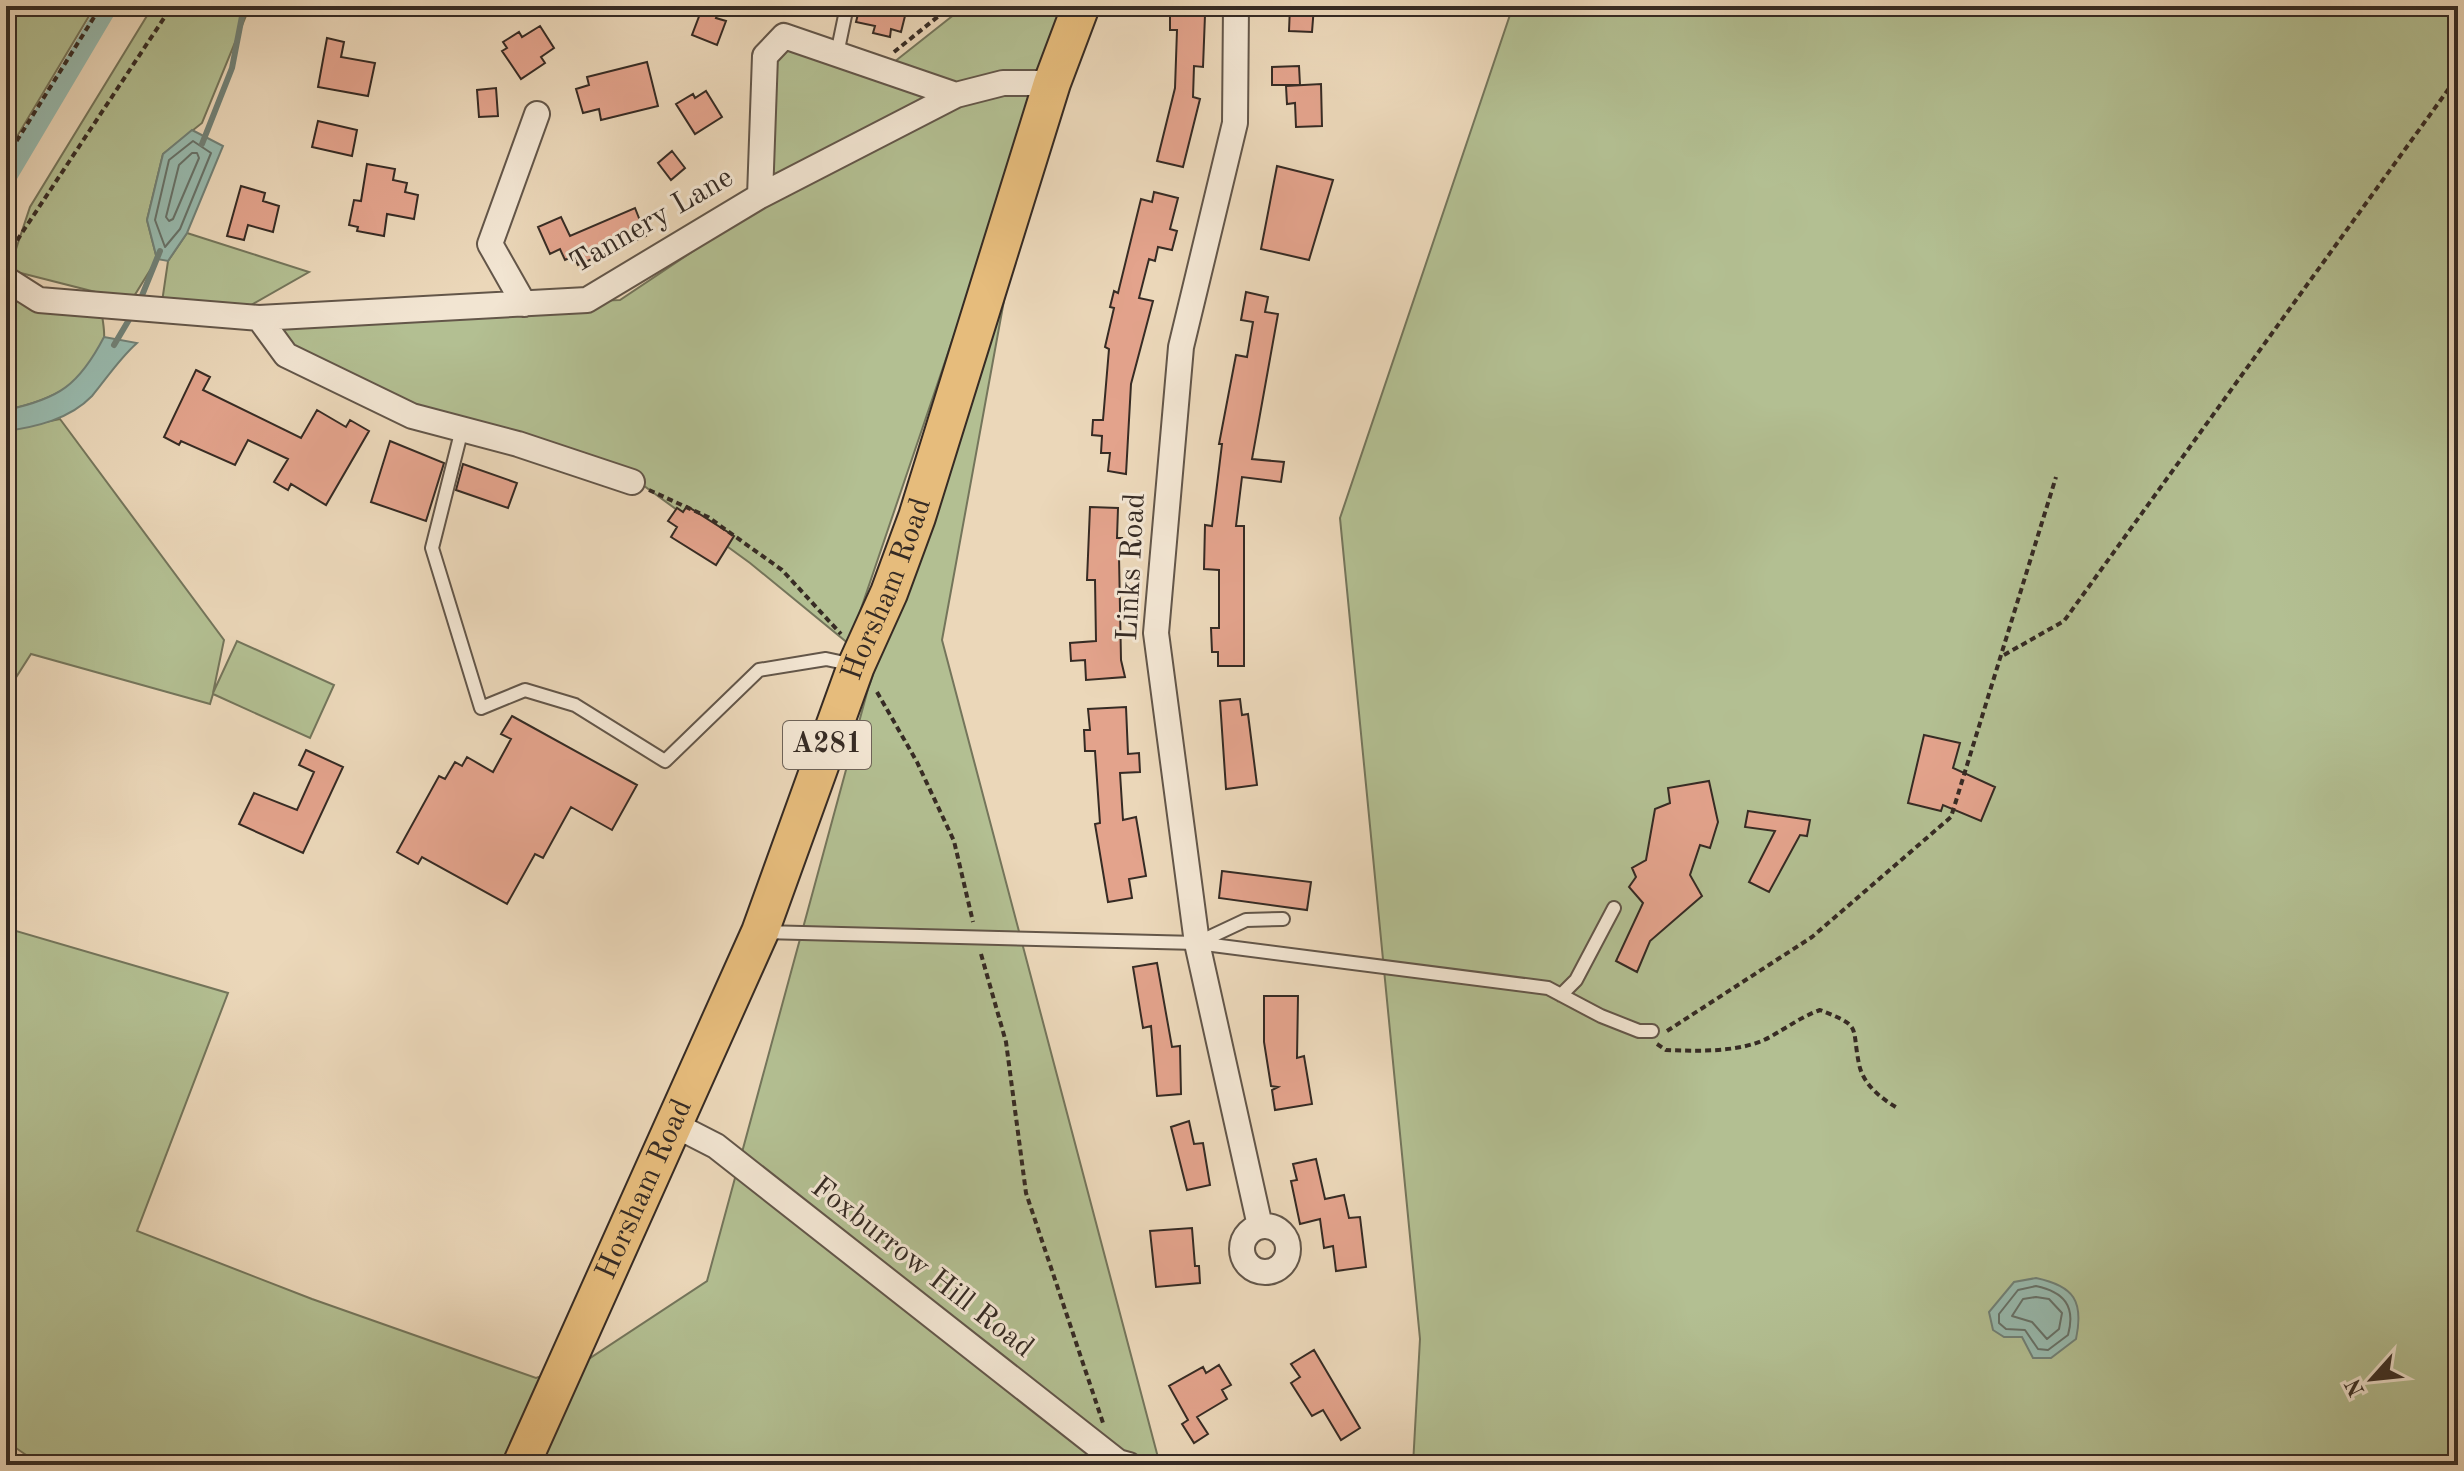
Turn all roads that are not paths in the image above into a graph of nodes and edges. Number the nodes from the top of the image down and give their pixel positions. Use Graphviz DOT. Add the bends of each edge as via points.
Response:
graph roads {
  1 [pos="847,6"];
  2 [pos="1081,6"];
  3 [pos="1236,6"];
  4 [pos="837,54"];
  5 [pos="1052,83"];
  6 [pos="956,95"];
  7 [pos="537,114"];
  8 [pos="760,196"];
  9 [pos="6,279"];
  10 [pos="524,304"];
  11 [pos="259,318"];
  12 [pos="462,429"];
  13 [pos="632,482"];
  14 [pos="858,661"];
  15 [pos="1614,908"];
  16 [pos="1283,919"];
  17 [pos="760,932"];
  18 [pos="1197,943"];
  19 [pos="1561,995"];
  20 [pos="1645,1031"];
  21 [pos="673,1124"];
  22 [pos="1260,1226"];
  23 [pos="1124,1464"];
  24 [pos="521,1465"];
  1 -- 4 [label="lane"];
  2 -- 5 [label="main road, Horsham Road / A281"];
  3 -- 18 [label="street, Links Road" via="1235,123 1181,347 1156,633"];
  4 -- 6 [label="street"];
  4 -- 8 [label="street" via="784,36 765,56"];
  5 -- 6 [label="street, Tannery Lane" via="1003,83"];
  5 -- 14 [label="main road, Horsham Road / A281" via="917,517"];
  6 -- 8 [label="street, Tannery Lane"];
  7 -- 10 [label="street" via="490,244"];
  8 -- 10 [label="street, Tannery Lane" via="587,300"];
  9 -- 11 [label="street, Tannery Lane" via="39,300"];
  10 -- 11 [label="street, Tannery Lane"];
  11 -- 12 [label="street" via="286,355 412,416"];
  12 -- 13 [label="street"];
  12 -- 14 [label="lane" via="432,548 481,708 525,690 575,705 665,761 759,670 791,662"];
  14 -- 17 [label="main road, Horsham Road / A281"];
  15 -- 19 [label="lane" via="1576,980"];
  16 -- 18 [label="lane" via="1246,920"];
  17 -- 18 [label="lane"];
  17 -- 21 [label="main road, Horsham Road / A281"];
  18 -- 19 [label="lane" via="1548,988"];
  18 -- 22 [label="street, Links Road"];
  19 -- 20 [label="lane"];
  21 -- 23 [label="street, Foxburrow Hill Road" via="716,1146"];
  21 -- 24 [label="main road, Horsham Road / A281"];
}
